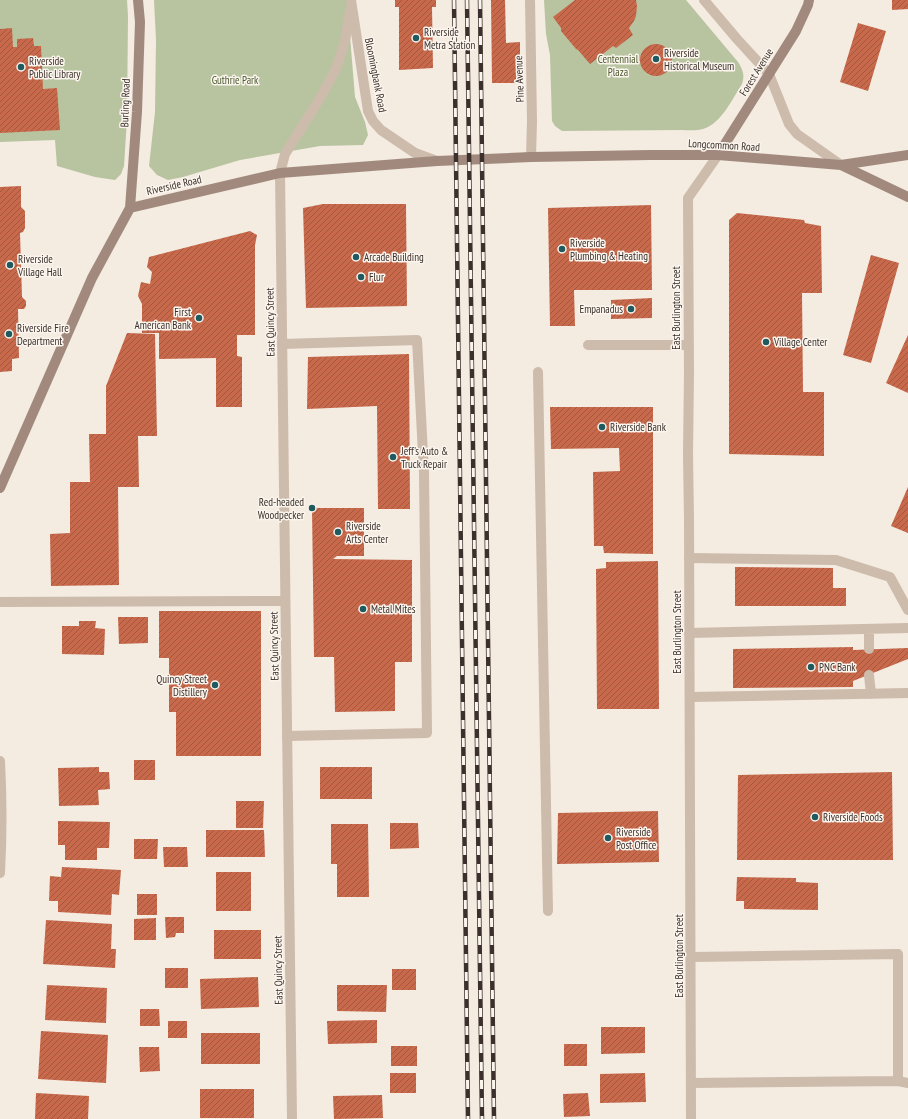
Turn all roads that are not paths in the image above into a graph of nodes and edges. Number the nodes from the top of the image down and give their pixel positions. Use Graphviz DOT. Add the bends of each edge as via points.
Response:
graph roads {
  1 [pos="138,0"];
  2 [pos="530,0"];
  3 [pos="704,0"];
  4 [pos="809,0"];
  5 [pos="351,3"];
  6 [pos="769,74"];
  7 [pos="718,155"];
  8 [pos="908,155"];
  9 [pos="531,157"];
  10 [pos="437,161"];
  11 [pos="841,165"];
  12 [pos="280,173"];
  13 [pos="908,197"];
  14 [pos="130,208"];
  15 [pos="282,344"];
  16 [pos="588,345"];
  17 [pos="688,345"];
  18 [pos="538,372"];
  19 [pos="0,488"];
  20 [pos="689,558"];
  21 [pos="285,601"];
  22 [pos="0,602"];
  23 [pos="908,610"];
  24 [pos="908,628"];
  25 [pos="869,629"];
  26 [pos="689,634"];
  27 [pos="869,649"];
  28 [pos="869,675"];
  29 [pos="908,693"];
  30 [pos="871,694"];
  31 [pos="690,696"];
  32 [pos="287,736"];
  33 [pos="0,761"];
  34 [pos="1,781"];
  35 [pos="0,873"];
  36 [pos="548,911"];
  37 [pos="691,957"];
  38 [pos="903,1082"];
  39 [pos="691,1083"];
  40 [pos="292,1119"];
  41 [pos="691,1119"];
  1 -- 14 [label="street, Burling Road" via="140,22 137,112"];
  2 -- 9 [label="street, Pine Avenue"];
  3 -- 6 [label="street"];
  4 -- 6 [label="street, Forest Avenue" via="796,31"];
  5 -- 10 [label="street, Bloomingbank Road" via="368,111 373,121 381,130 415,153"];
  5 -- 12 [label="street, Bloomingbank Road" via="345,41 336,69 285,154"];
  6 -- 7 [label="street, Forest Avenue"];
  6 -- 11 [label="street" via="789,124 797,134"];
  7 -- 9 [label="street, Longcommon Road"];
  7 -- 11 [label="street, Longcommon Road"];
  7 -- 17 [label="street, East Burlington Street" via="688,198"];
  8 -- 11 [label="street"];
  9 -- 10 [label="street, Riverside Road"];
  10 -- 12 [label="street, Riverside Road"];
  11 -- 13 [label="street, Longcommon Road"];
  12 -- 14 [label="street, Riverside Road"];
  12 -- 15 [label="street, East Quincy Street"];
  14 -- 19 [label="street" via="92,278"];
  15 -- 21 [label="street, East Quincy Street"];
  15 -- 32 [label="street" via="417,340 424,473 427,733"];
  16 -- 17 [label="street"];
  17 -- 20 [label="street, East Burlington Street"];
  18 -- 36 [label="street"];
  20 -- 23 [label="street" via="836,560 890,577"];
  20 -- 26 [label="street, East Burlington Street"];
  21 -- 22 [label="street"];
  21 -- 32 [label="street, East Quincy Street"];
  24 -- 25 [label="street"];
  25 -- 26 [label="street"];
  25 -- 27 [label="street"];
  26 -- 31 [label="street, East Burlington Street"];
  28 -- 30 [label="street"];
  29 -- 30 [label="street"];
  30 -- 31 [label="street"];
  31 -- 37 [label="street, East Burlington Street"];
  32 -- 40 [label="street, East Quincy Street"];
  33 -- 34 [label="street"];
  34 -- 35 [label="street"];
  37 -- 38 [label="street" via="898,954"];
  37 -- 39 [label="street, East Burlington Street"];
  38 -- 39 [label="street"];
  39 -- 41 [label="street, East Burlington Street"];
}
